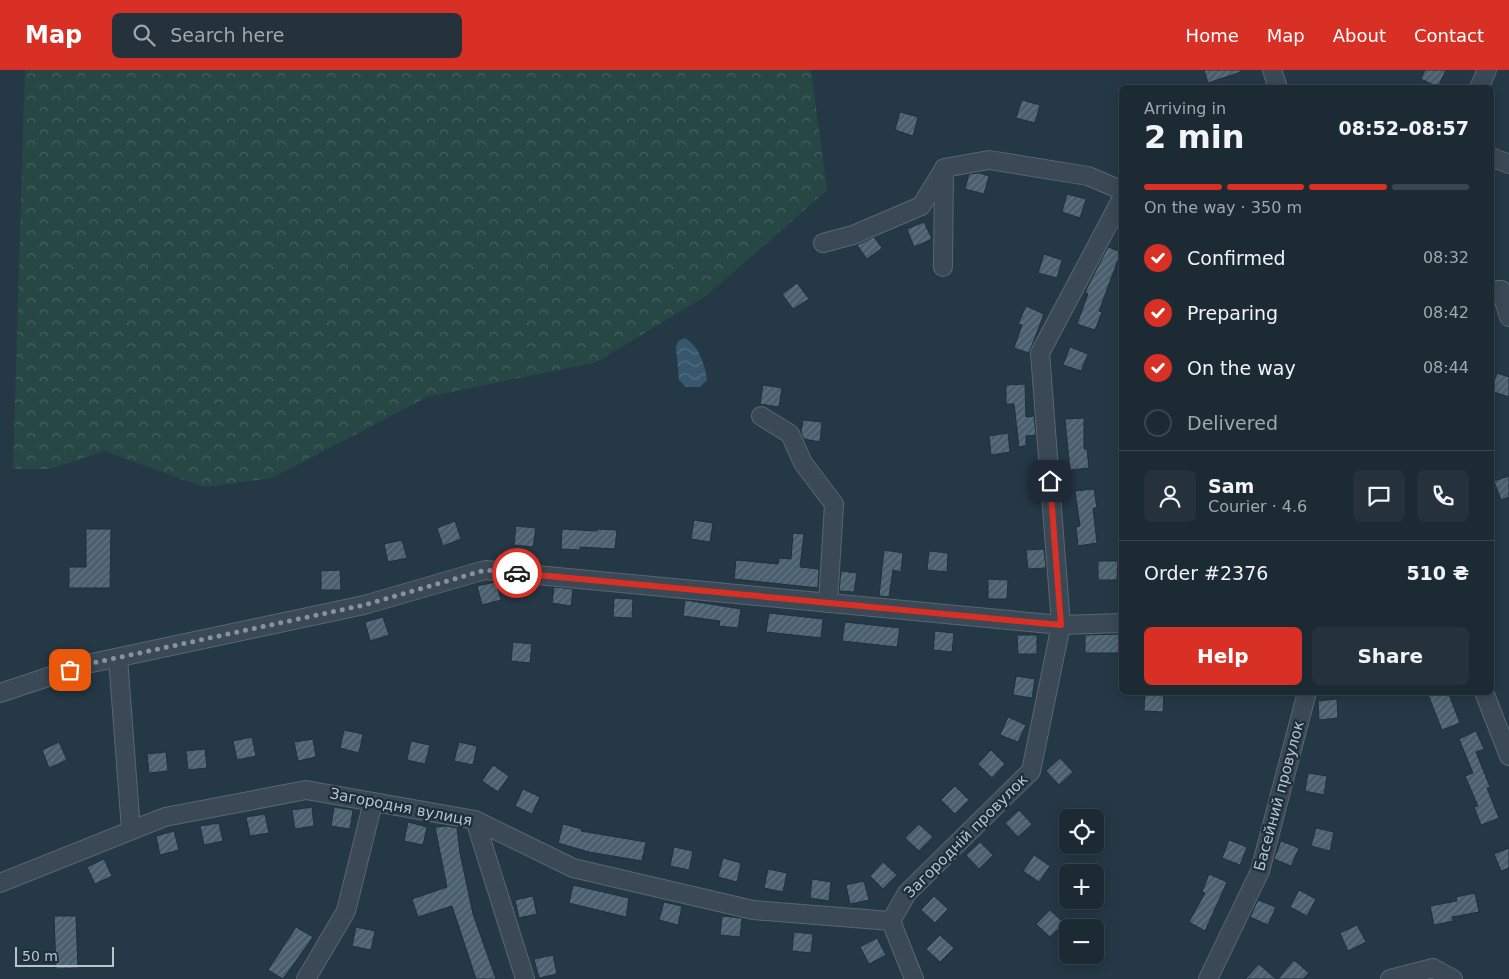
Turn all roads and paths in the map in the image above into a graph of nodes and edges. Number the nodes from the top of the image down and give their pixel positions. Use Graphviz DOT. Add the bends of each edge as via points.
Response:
graph roads {
  1 [pos="1272,70"];
  2 [pos="1487,70"];
  3 [pos="1277,85"];
  4 [pos="1480,85"];
  5 [pos="1494,158"];
  6 [pos="1509,164"];
  7 [pos="944,168"];
  8 [pos="1119,189"];
  9 [pos="1119,204"];
  10 [pos="823,243"];
  11 [pos="943,267"];
  12 [pos="1494,290"];
  13 [pos="1509,317"];
  14 [pos="761,416"];
  15 [pos="828,603"];
  16 [pos="1119,622"];
  17 [pos="1061,625"];
  18 [pos="118,658"];
  19 [pos="0,693"];
  20 [pos="1306,695"];
  21 [pos="1485,695"];
  22 [pos="1509,756"];
  23 [pos="373,802"];
  24 [pos="475,820"];
  25 [pos="131,830"];
  26 [pos="0,883"];
  27 [pos="891,921"];
  28 [pos="306,979"];
  29 [pos="525,979"];
  30 [pos="914,979"];
  31 [pos="1208,979"];
  32 [pos="1390,979"];
  33 [pos="1453,979"];
  1 -- 3 [label="street"];
  2 -- 4 [label="street"];
  5 -- 6 [label="street"];
  7 -- 8 [label="street" via="989,160 1088,176"];
  7 -- 10 [label="street" via="921,206 853,235"];
  7 -- 11 [label="street"];
  9 -- 17 [label="street, Загородній провулок" via="1040,353"];
  12 -- 13 [label="street" via="1500,290"];
  14 -- 15 [label="street" via="790,434 803,463 834,504"];
  15 -- 17 [label="street"];
  15 -- 18 [label="street" via="485,570 364,605"];
  16 -- 17 [label="street"];
  17 -- 27 [label="street, Загородній провулок" via="1031,771 907,893"];
  18 -- 19 [label="street" via="88,664"];
  18 -- 25 [label="street"];
  20 -- 31 [label="street, Басейний провулок" via="1260,871"];
  21 -- 22 [label="street"];
  23 -- 24 [label="street, Загородня вулиця"];
  23 -- 25 [label="street, Загородня вулиця" via="306,790 165,817"];
  23 -- 28 [label="street" via="346,911"];
  24 -- 27 [label="street, Загородня вулиця" via="573,868 753,910"];
  24 -- 29 [label="street"];
  25 -- 26 [label="street, Загородня вулиця"];
  27 -- 30 [label="street"];
  32 -- 33 [label="street" via="1433,968"];
}
